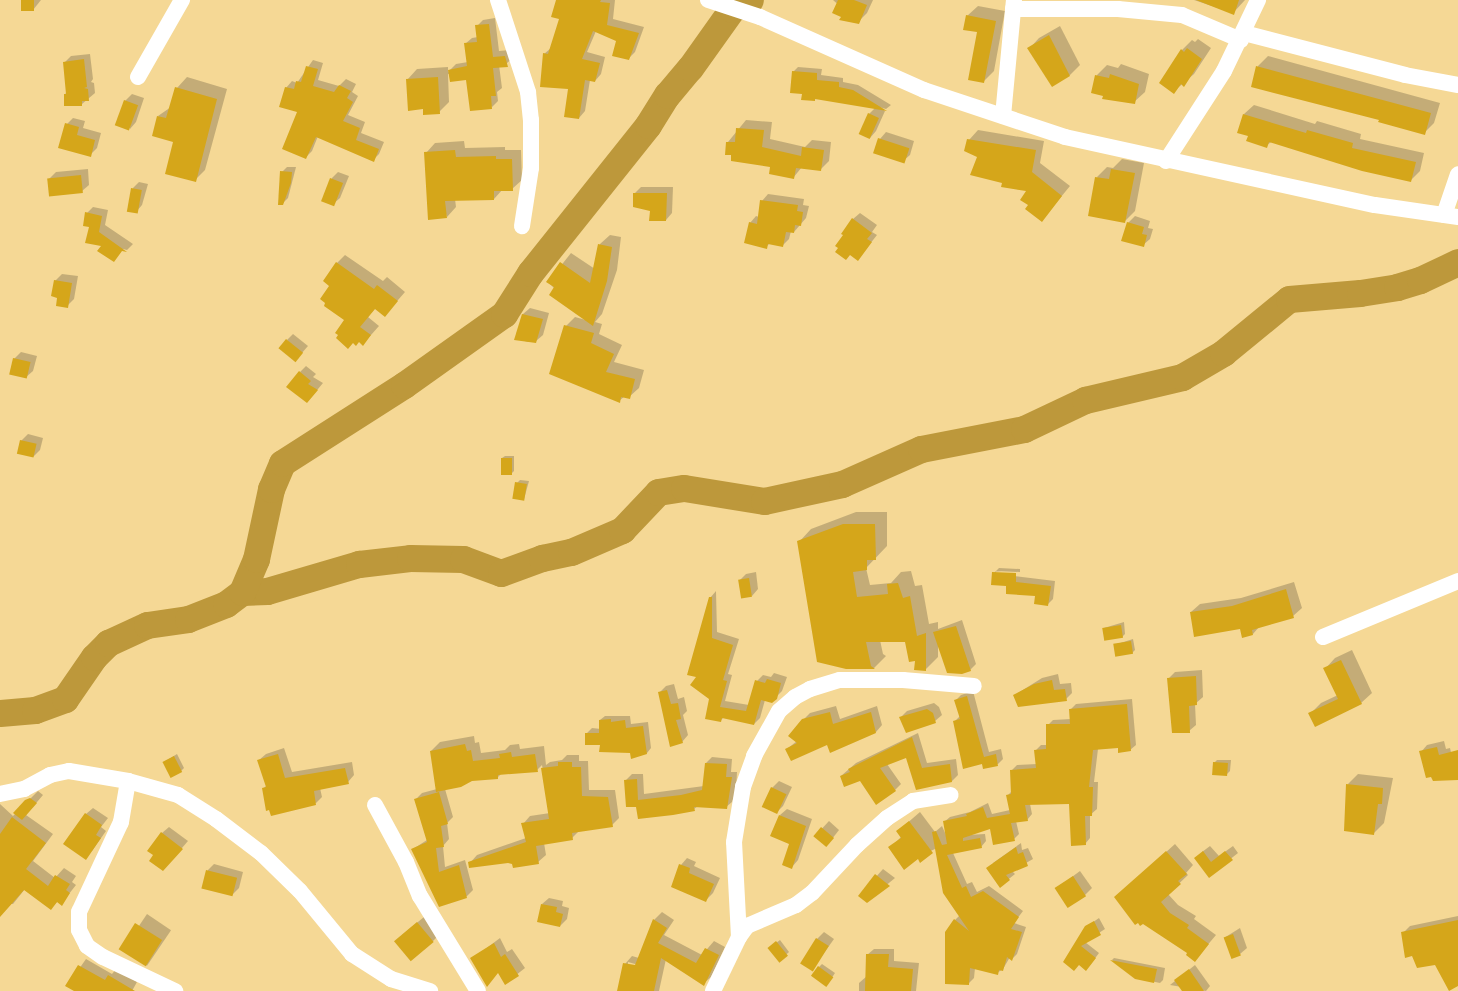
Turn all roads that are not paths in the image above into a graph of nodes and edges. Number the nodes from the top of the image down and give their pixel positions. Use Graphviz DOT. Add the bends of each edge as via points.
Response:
graph roads {
  1 [pos="182,0"];
  2 [pos="498,0"];
  3 [pos="708,0"];
  4 [pos="1257,0"];
  5 [pos="1013,4"];
  6 [pos="1242,36"];
  7 [pos="138,77"];
  8 [pos="1458,85"];
  9 [pos="1004,116"];
  10 [pos="1166,161"];
  11 [pos="1458,174"];
  12 [pos="1451,216"];
  13 [pos="522,226"];
  14 [pos="1458,581"];
  15 [pos="1323,637"];
  16 [pos="974,686"];
  17 [pos="128,781"];
  18 [pos="0,794"];
  19 [pos="951,795"];
  20 [pos="375,805"];
  21 [pos="739,937"];
  22 [pos="175,991"];
  23 [pos="430,991"];
  24 [pos="478,991"];
  25 [pos="713,991"];
  1 -- 7 [label="street"];
  2 -- 13 [label="street" via="528,92 531,120 531,168"];
  3 -- 9 [label="street" via="760,17 924,90"];
  4 -- 6 [label="street"];
  5 -- 6 [label="street" via="1182,15"];
  5 -- 9 [label="street"];
  6 -- 8 [label="street"];
  6 -- 10 [label="street"];
  9 -- 10 [label="street" via="1065,137"];
  10 -- 12 [label="street" via="1376,205"];
  11 -- 12 [label="street"];
  14 -- 15 [label="street"];
  16 -- 21 [label="street" via="840,680 810,689 779,711 754,756 734,842"];
  17 -- 18 [label="street" via="69,771"];
  17 -- 22 [label="street" via="121,822 79,912 79,930 87,946 103,957"];
  17 -- 23 [label="street" via="178,795 216,819 261,853 300,891 352,954 391,979"];
  19 -- 21 [label="street" via="931,796 904,807 856,845 812,893 785,911 747,926"];
  20 -- 24 [label="street" via="420,896"];
  21 -- 25 [label="street"];
}
